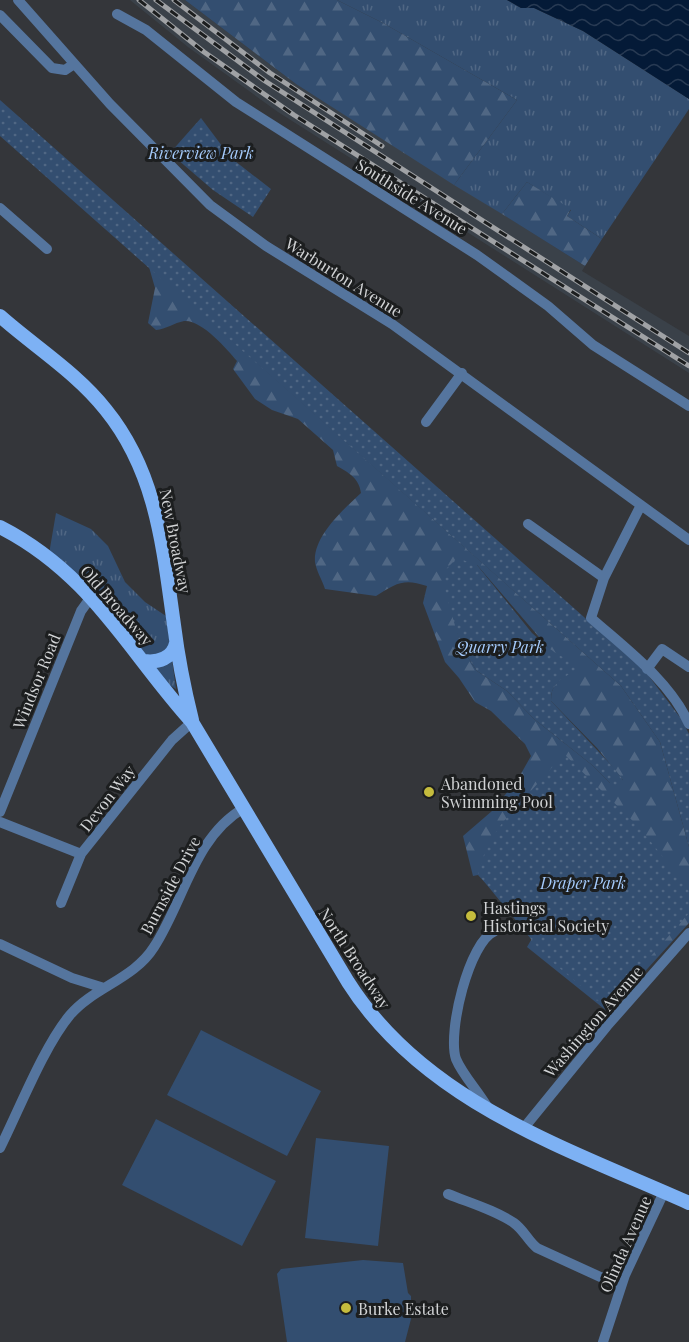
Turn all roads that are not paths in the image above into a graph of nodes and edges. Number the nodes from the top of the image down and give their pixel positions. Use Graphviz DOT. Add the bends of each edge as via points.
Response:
graph roads {
  1 [pos="18,0"];
  2 [pos="117,14"];
  3 [pos="0,15"];
  4 [pos="74,64"];
  5 [pos="0,208"];
  6 [pos="47,249"];
  7 [pos="0,316"];
  8 [pos="462,373"];
  9 [pos="689,406"];
  10 [pos="426,422"];
  11 [pos="641,505"];
  12 [pos="528,524"];
  13 [pos="0,527"];
  14 [pos="689,540"];
  15 [pos="604,578"];
  16 [pos="92,597"];
  17 [pos="176,643"];
  18 [pos="144,661"];
  19 [pos="689,668"];
  20 [pos="647,669"];
  21 [pos="192,722"];
  22 [pos="689,724"];
  23 [pos="244,808"];
  24 [pos="0,812"];
  25 [pos="0,822"];
  26 [pos="81,854"];
  27 [pos="61,903"];
  28 [pos="495,931"];
  29 [pos="689,933"];
  30 [pos="0,944"];
  31 [pos="104,988"];
  32 [pos="489,1110"];
  33 [pos="523,1129"];
  34 [pos="0,1148"];
  35 [pos="664,1192"];
  36 [pos="448,1194"];
  37 [pos="689,1203"];
  38 [pos="620,1286"];
  39 [pos="603,1342"];
  1 -- 4 [label="street, Warburton Avenue"];
  2 -- 9 [label="street, Southside Avenue" via="146,30 236,102 477,255 548,306 593,345"];
  3 -- 4 [label="street" via="52,68 65,70"];
  4 -- 8 [label="street, Warburton Avenue" via="218,211"];
  5 -- 6 [label="street"];
  7 -- 17 [label="main road, New Broadway" via="90,391 130,445 158,518"];
  8 -- 10 [label="street"];
  8 -- 11 [label="street, Warburton Avenue"];
  11 -- 14 [label="street, Warburton Avenue"];
  11 -- 15 [label="street"];
  12 -- 15 [label="street"];
  13 -- 16 [label="main road, Old Broadway" via="50,559"];
  15 -- 20 [label="street" via="591,618"];
  16 -- 18 [label="main road, Old Broadway"];
  16 -- 24 [label="street, Windsor Road" via="81,611"];
  17 -- 18 [label="main road" via="165,658"];
  17 -- 21 [label="main road, New Broadway"];
  18 -- 21 [label="main road, Old Broadway"];
  19 -- 20 [label="street" via="662,649"];
  20 -- 22 [label="street"];
  21 -- 23 [label="main road, North Broadway"];
  21 -- 26 [label="street, Devon Way" via="172,740"];
  23 -- 31 [label="street, Burnside Drive" via="220,825 196,862 153,949 141,964"];
  23 -- 32 [label="main road, North Broadway" via="375,1021 419,1063"];
  25 -- 26 [label="street"];
  26 -- 27 [label="street, Devon Way"];
  28 -- 32 [label="street" via="482,941 462,985 454,1037 457,1061"];
  29 -- 33 [label="street, Washington Avenue"];
  30 -- 31 [label="street" via="72,978"];
  31 -- 34 [label="street, Burnside Drive" via="83,1002 58,1031"];
  32 -- 33 [label="main road, North Broadway"];
  33 -- 35 [label="main road, North Broadway"];
  35 -- 37 [label="main road, North Broadway"];
  35 -- 38 [label="street, Olinda Avenue"];
  36 -- 38 [label="street" via="504,1217 537,1248"];
  38 -- 39 [label="street, Olinda Avenue"];
}
